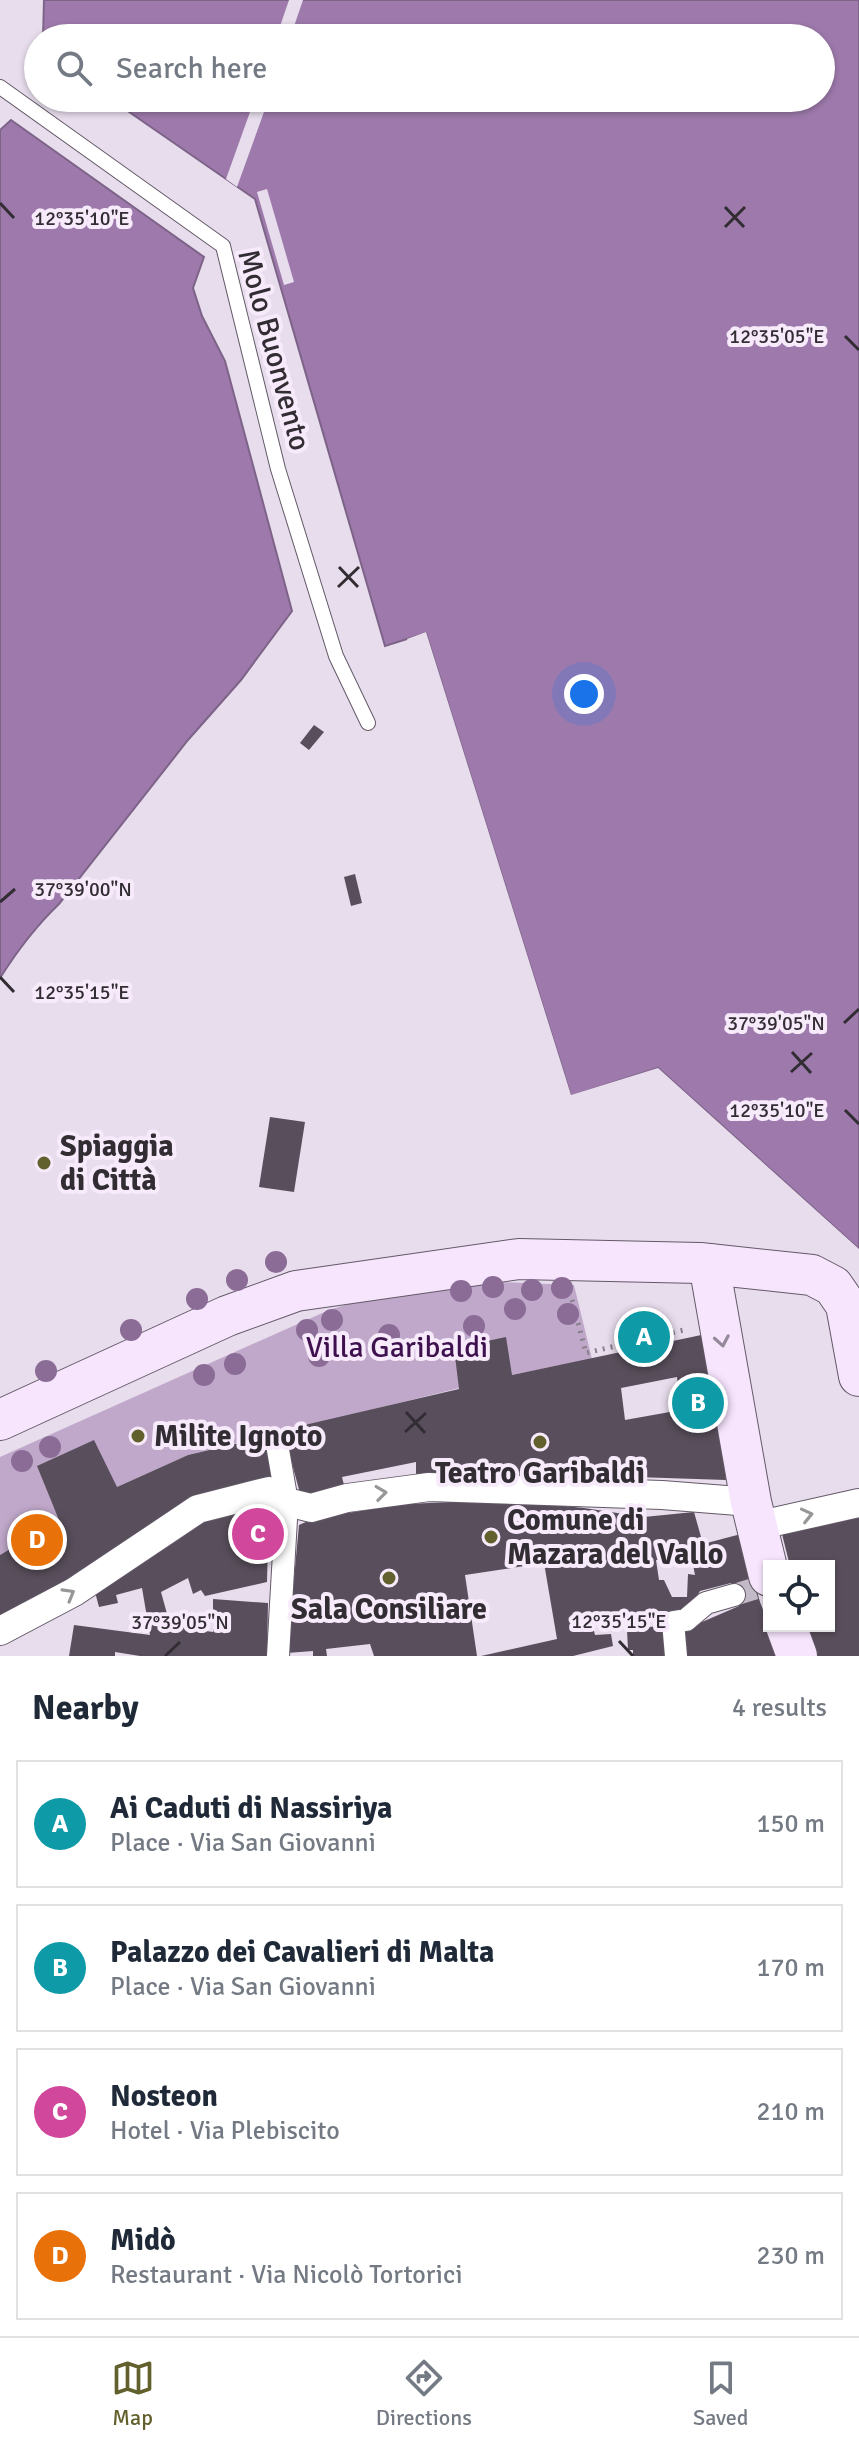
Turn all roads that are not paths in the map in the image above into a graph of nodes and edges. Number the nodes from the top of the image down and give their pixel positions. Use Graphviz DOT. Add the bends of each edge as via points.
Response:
graph roads {
  1 [pos="0,87"];
  2 [pos="24,104"];
  3 [pos="35,112"];
  4 [pos="368,723"];
  5 [pos="709,1264"];
  6 [pos="859,1376"];
  7 [pos="0,1420"];
  8 [pos="278,1450"];
  9 [pos="287,1502"];
  10 [pos="859,1503"];
  11 [pos="753,1514"];
  12 [pos="763,1572"];
  13 [pos="734,1595"];
  14 [pos="0,1631"];
  15 [pos="788,1632"];
  16 [pos="278,1655"];
  17 [pos="676,1656"];
  18 [pos="797,1656"];
  1 -- 2 [label="lane, Molo Buonvento"];
  3 -- 4 [label="lane, Molo Buonvento" via="223,246 278,469 336,656"];
  5 -- 6 [label="main road" via="812,1275 833,1286 846,1305"];
  5 -- 7 [label="main road" via="519,1259 296,1291 227,1316"];
  5 -- 11 [label="main road, one-way"];
  8 -- 9 [label="street"];
  9 -- 11 [label="street, one-way" via="311,1508 429,1487 662,1495"];
  14 -- 9 [label="street, one-way" via="74,1592 198,1509 269,1491"];
  9 -- 16 [label="street"];
  11 -- 10 [label="street, one-way"];
  11 -- 12 [label="main road"];
  13 -- 17 [label="street" via="706,1603 686,1620 673,1622"];
  15 -- 18 [label="main road"];
}
